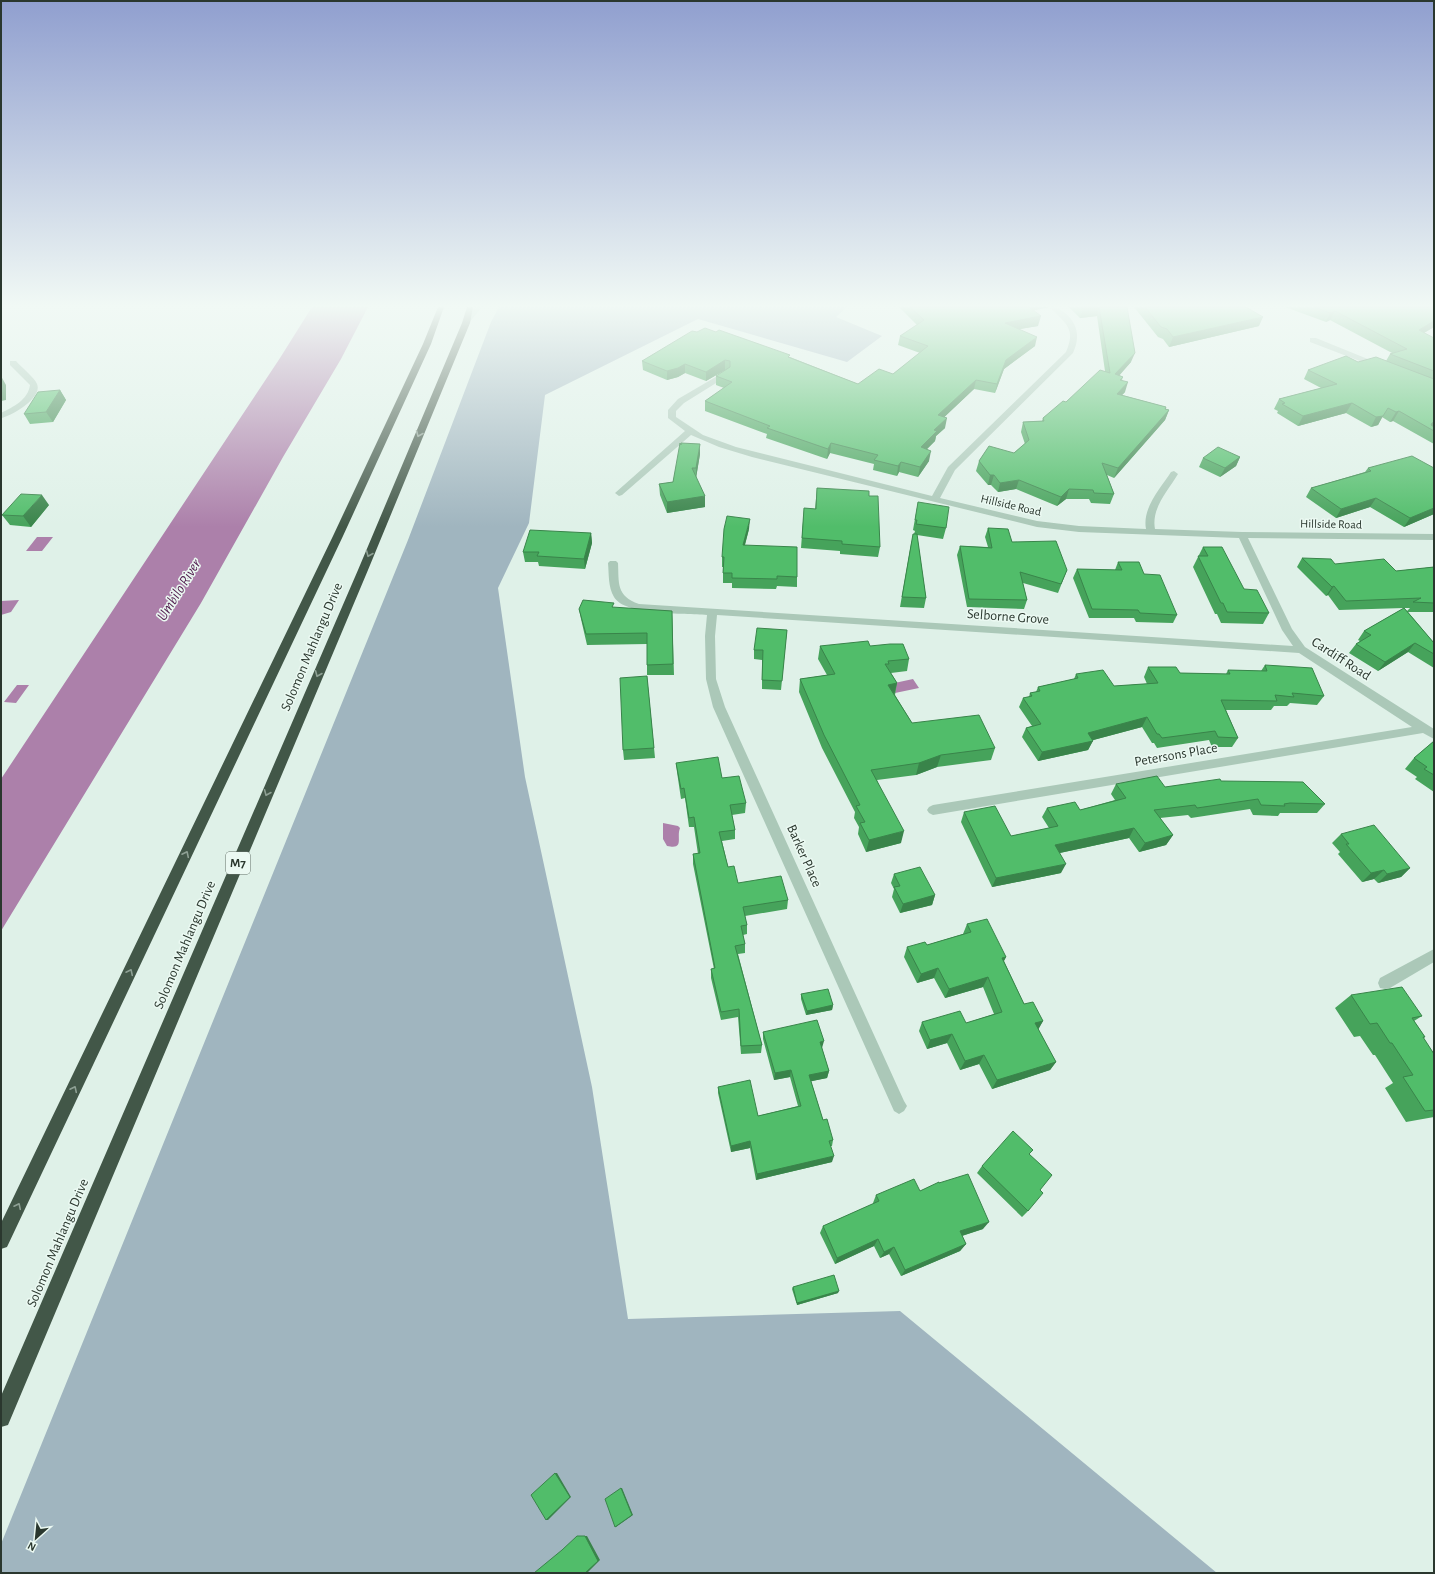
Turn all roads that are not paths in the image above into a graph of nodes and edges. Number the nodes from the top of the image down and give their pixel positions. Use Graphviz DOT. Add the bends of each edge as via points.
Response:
graph roads {
  1 [pos="29,380"];
  2 [pos="410,380"];
  3 [pos="442,380"];
  4 [pos="714,380"];
  5 [pos="1041,380"];
  6 [pos="1,416"];
  7 [pos="690,431"];
  8 [pos="1174,474"];
  9 [pos="619,493"];
  10 [pos="934,500"];
  11 [pos="1151,531"];
  12 [pos="1242,535"];
  13 [pos="1434,537"];
  14 [pos="613,563"];
  15 [pos="712,612"];
  16 [pos="1301,650"];
  17 [pos="1423,729"];
  18 [pos="1434,735"];
  19 [pos="933,810"];
  20 [pos="1434,955"];
  21 [pos="1385,984"];
  22 [pos="900,1106"];
  23 [pos="1,1241"];
  24 [pos="1,1418"];
  1 -- 6 [label="street" via="34,385 32,395"];
  23 -- 2 [label="highway, Solomon Mahlangu Drive, one-way"];
  3 -- 24 [label="highway, Solomon Mahlangu Drive / M7, one-way"];
  4 -- 7 [label="street, Hillside Road" via="681,401 672,410 672,418"];
  5 -- 10 [label="street" via="951,469"];
  7 -- 9 [label="street"];
  7 -- 10 [label="street, Hillside Road" via="733,449"];
  8 -- 11 [label="street" via="1151,511"];
  10 -- 11 [label="street, Hillside Road" via="1062,528"];
  11 -- 12 [label="street, Hillside Road"];
  12 -- 13 [label="street, Hillside Road"];
  12 -- 16 [label="street, Cardiff Road" via="1287,630"];
  14 -- 15 [label="street, Selborne Grove" via="616,591 620,599 629,604 638,607"];
  15 -- 16 [label="street, Selborne Grove"];
  15 -- 22 [label="street, Barker Place" via="711,679 719,707"];
  16 -- 17 [label="street, Cardiff Road"];
  17 -- 18 [label="street, Cardiff Road"];
  17 -- 19 [label="street, Petersons Place"];
  20 -- 21 [label="street"];
}
